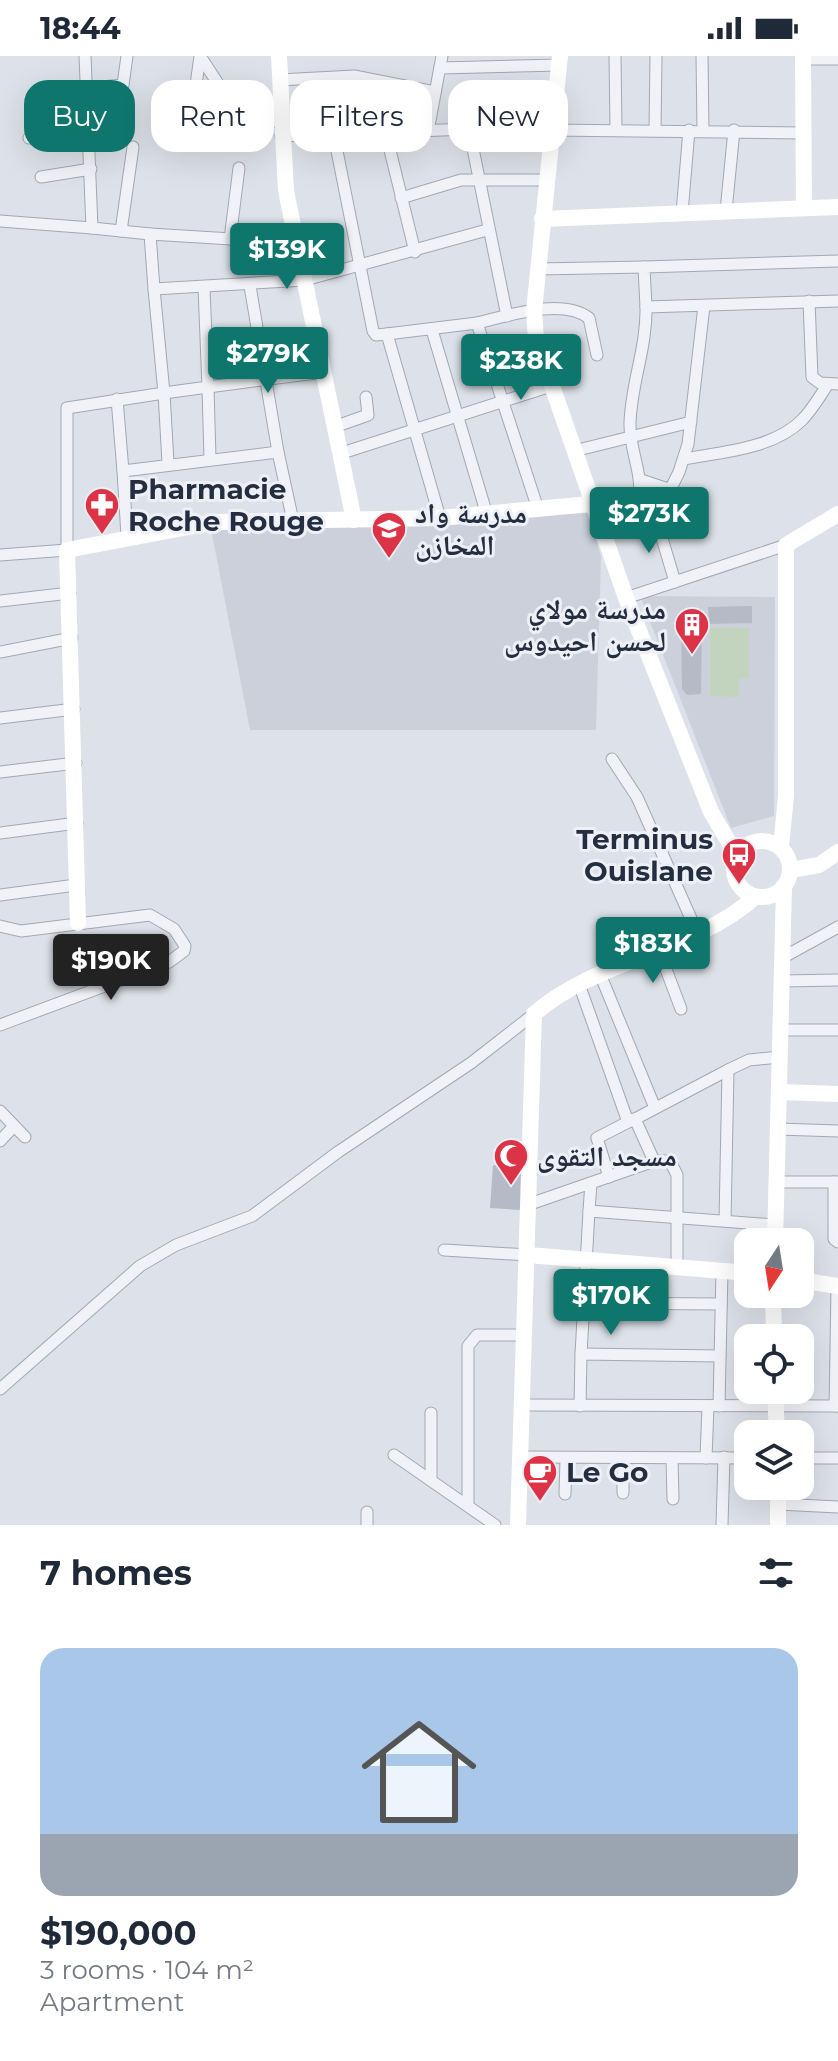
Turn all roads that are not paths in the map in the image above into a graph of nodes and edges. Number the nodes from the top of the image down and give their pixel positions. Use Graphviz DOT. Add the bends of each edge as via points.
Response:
graph roads {
  1 [pos="85,56"];
  2 [pos="127,56"];
  3 [pos="200,56"];
  4 [pos="279,56"];
  5 [pos="615,56"];
  6 [pos="656,56"];
  7 [pos="702,56"];
  8 [pos="803,58"];
  9 [pos="838,59"];
  10 [pos="560,60"];
  11 [pos="441,62"];
  12 [pos="86,80"];
  13 [pos="126,80"];
  14 [pos="197,80"];
  15 [pos="216,80"];
  16 [pos="279,80"];
  17 [pos="558,80"];
  18 [pos="435,92"];
  19 [pos="432,109"];
  20 [pos="281,117"];
  21 [pos="274,121"];
  22 [pos="568,128"];
  23 [pos="616,129"];
  24 [pos="655,129"];
  25 [pos="689,130"];
  26 [pos="703,130"];
  27 [pos="734,130"];
  28 [pos="802,133"];
  29 [pos="281,136"];
  30 [pos="290,136"];
  31 [pos="90,152"];
  32 [pos="132,152"];
  33 [pos="337,152"];
  34 [pos="390,152"];
  35 [pos="473,152"];
  36 [pos="549,152"];
  37 [pos="239,168"];
  38 [pos="91,169"];
  39 [pos="41,177"];
  40 [pos="478,180"];
  41 [pos="546,180"];
  42 [pos="401,198"];
  43 [pos="804,207"];
  44 [pos="838,207"];
  45 [pos="726,211"];
  46 [pos="682,213"];
  47 [pos="542,219"];
  48 [pos="0,221"];
  49 [pos="92,228"];
  50 [pos="487,230"];
  51 [pos="121,231"];
  52 [pos="150,234"];
  53 [pos="230,239"];
  54 [pos="298,243"];
  55 [pos="415,252"];
  56 [pos="838,261"];
  57 [pos="362,266"];
  58 [pos="644,267"];
  59 [pos="538,269"];
  60 [pos="305,280"];
  61 [pos="250,286"];
  62 [pos="204,288"];
  63 [pos="154,289"];
  64 [pos="809,301"];
  65 [pos="838,301"];
  66 [pos="704,306"];
  67 [pos="646,307"];
  68 [pos="534,311"];
  69 [pos="507,316"];
  70 [pos="477,323"];
  71 [pos="432,330"];
  72 [pos="387,334"];
  73 [pos="597,355"];
  74 [pos="324,372"];
  75 [pos="266,378"];
  76 [pos="833,384"];
  77 [pos="551,386"];
  78 [pos="208,387"];
  79 [pos="164,393"];
  80 [pos="366,397"];
  81 [pos="117,399"];
  82 [pos="503,403"];
  83 [pos="456,418"];
  84 [pos="691,422"];
  85 [pos="334,427"];
  86 [pos="414,431"];
  87 [pos="630,436"];
  88 [pos="574,451"];
  89 [pos="278,452"];
  90 [pos="339,454"];
  91 [pos="210,459"];
  92 [pos="684,459"];
  93 [pos="168,463"];
  94 [pos="123,471"];
  95 [pos="641,480"];
  96 [pos="671,490"];
  97 [pos="588,498"];
  98 [pos="636,508"];
  99 [pos="538,509"];
  100 [pos="838,514"];
  101 [pos="487,515"];
  102 [pos="440,518"];
  103 [pos="656,518"];
  104 [pos="354,520"];
  105 [pos="293,521"];
  106 [pos="127,536"];
  107 [pos="786,545"];
  108 [pos="67,550"];
  109 [pos="0,555"];
  110 [pos="675,582"];
  111 [pos="70,593"];
  112 [pos="626,598"];
  113 [pos="0,601"];
  114 [pos="72,638"];
  115 [pos="0,652"];
  116 [pos="74,709"];
  117 [pos="0,718"];
  118 [pos="612,759"];
  119 [pos="76,763"];
  120 [pos="0,772"];
  121 [pos="77,823"];
  122 [pos="0,833"];
  123 [pos="781,847"];
  124 [pos="838,852"];
  125 [pos="737,856"];
  126 [pos="791,870"];
  127 [pos="76,885"];
  128 [pos="784,888"];
  129 [pos="0,895"];
  130 [pos="755,897"];
  131 [pos="78,923"];
  132 [pos="838,927"];
  133 [pos="0,928"];
  134 [pos="697,932"];
  135 [pos="658,948"];
  136 [pos="782,958"];
  137 [pos="600,974"];
  138 [pos="838,980"];
  139 [pos="782,981"];
  140 [pos="579,984"];
  141 [pos="681,1009"];
  142 [pos="534,1014"];
  143 [pos="0,1025"];
  144 [pos="780,1030"];
  145 [pos="838,1030"];
  146 [pos="780,1057"];
  147 [pos="728,1070"];
  148 [pos="779,1092"];
  149 [pos="838,1094"];
  150 [pos="655,1108"];
  151 [pos="0,1111"];
  152 [pos="631,1120"];
  153 [pos="14,1126"];
  154 [pos="778,1129"];
  155 [pos="838,1131"];
  156 [pos="25,1137"];
  157 [pos="0,1141"];
  158 [pos="654,1161"];
  159 [pos="609,1177"];
  160 [pos="777,1182"];
  161 [pos="836,1182"];
  162 [pos="591,1183"];
  163 [pos="530,1204"];
  164 [pos="589,1211"];
  165 [pos="677,1218"];
  166 [pos="725,1221"];
  167 [pos="752,1228"];
  168 [pos="775,1228"];
  169 [pos="838,1242"];
  170 [pos="444,1250"];
  171 [pos="528,1255"];
  172 [pos="583,1261"];
  173 [pos="677,1268"];
  174 [pos="722,1271"];
  175 [pos="734,1272"];
  176 [pos="814,1282"];
  177 [pos="838,1286"];
  178 [pos="582,1303"];
  179 [pos="721,1304"];
  180 [pos="525,1335"];
  181 [pos="581,1354"];
  182 [pos="720,1356"];
  183 [pos="0,1389"];
  184 [pos="734,1403"];
  185 [pos="814,1403"];
  186 [pos="523,1405"];
  187 [pos="580,1406"];
  188 [pos="714,1406"];
  189 [pos="837,1406"];
  190 [pos="431,1413"];
  191 [pos="394,1455"];
  192 [pos="521,1457"];
  193 [pos="724,1457"];
  194 [pos="734,1457"];
  195 [pos="706,1458"];
  196 [pos="814,1458"];
  197 [pos="838,1458"];
  198 [pos="566,1459"];
  199 [pos="623,1459"];
  200 [pos="672,1459"];
  201 [pos="431,1480"];
  202 [pos="623,1493"];
  203 [pos="565,1494"];
  204 [pos="673,1499"];
  205 [pos="778,1500"];
  206 [pos="468,1504"];
  207 [pos="778,1504"];
  208 [pos="838,1507"];
  209 [pos="367,1512"];
  210 [pos="518,1524"];
  211 [pos="367,1525"];
  212 [pos="495,1525"];
  213 [pos="530,1525"];
  214 [pos="722,1525"];
  215 [pos="778,1525"];
  1 -- 12 [label="street"];
  2 -- 13 [label="street"];
  3 -- 14 [label="street"];
  3 -- 15 [label="street"];
  4 -- 16 [label="street"];
  5 -- 23 [label="street"];
  6 -- 24 [label="street"];
  7 -- 26 [label="street"];
  8 -- 9 [label="street"];
  8 -- 28 [label="street"];
  10 -- 11 [label="street"];
  10 -- 17 [label="street"];
  11 -- 18 [label="street"];
  16 -- 18 [label="street" via="354,76"];
  16 -- 20 [label="street"];
  18 -- 19 [label="street"];
  20 -- 21 [label="street"];
  20 -- 29 [label="street"];
  22 -- 23 [label="street"];
  23 -- 24 [label="street"];
  24 -- 25 [label="street"];
  25 -- 26 [label="street"];
  25 -- 46 [label="street"];
  26 -- 27 [label="street"];
  27 -- 28 [label="street"];
  27 -- 45 [label="street"];
  28 -- 43 [label="street"];
  29 -- 30 [label="street"];
  29 -- 54 [label="street"];
  31 -- 38 [label="street"];
  32 -- 51 [label="street"];
  33 -- 57 [label="street"];
  34 -- 42 [label="street"];
  35 -- 40 [label="street"];
  36 -- 41 [label="street"];
  37 -- 53 [label="street"];
  38 -- 39 [label="street"];
  38 -- 49 [label="street"];
  40 -- 41 [label="street"];
  40 -- 42 [label="street"];
  40 -- 50 [label="street"];
  41 -- 47 [label="street"];
  42 -- 55 [label="street"];
  43 -- 44 [label="street"];
  43 -- 45 [label="street"];
  45 -- 46 [label="street"];
  46 -- 47 [label="street"];
  47 -- 59 [label="street"];
  48 -- 49 [label="street"];
  49 -- 51 [label="street"];
  50 -- 55 [label="street"];
  50 -- 69 [label="street"];
  51 -- 52 [label="street"];
  52 -- 53 [label="street"];
  52 -- 63 [label="street"];
  53 -- 54 [label="street"];
  54 -- 60 [label="street"];
  55 -- 57 [label="street"];
  56 -- 58 [label="street"];
  57 -- 60 [label="street"];
  57 -- 72 [label="street" via="373,331"];
  58 -- 59 [label="street"];
  58 -- 67 [label="street"];
  59 -- 68 [label="street"];
  60 -- 61 [label="street"];
  60 -- 74 [label="street"];
  61 -- 62 [label="street"];
  61 -- 75 [label="street"];
  62 -- 63 [label="street"];
  62 -- 78 [label="street"];
  63 -- 79 [label="street"];
  64 -- 65 [label="street"];
  64 -- 66 [label="street"];
  64 -- 76 [label="street" via="810,369 816,381"];
  66 -- 67 [label="street"];
  66 -- 84 [label="street"];
  67 -- 87 [label="street"];
  68 -- 69 [label="street"];
  68 -- 73 [label="street" via="584,314"];
  68 -- 77 [label="street" via="536,340"];
  69 -- 70 [label="street"];
  70 -- 71 [label="street"];
  70 -- 82 [label="street"];
  71 -- 72 [label="street"];
  71 -- 83 [label="street"];
  72 -- 86 [label="street"];
  74 -- 75 [label="street"];
  74 -- 85 [label="street"];
  75 -- 78 [label="street"];
  75 -- 89 [label="street"];
  76 -- 92 [label="street" via="801,421 772,438"];
  77 -- 82 [label="street"];
  77 -- 88 [label="street"];
  78 -- 79 [label="street"];
  78 -- 91 [label="street"];
  79 -- 81 [label="street"];
  79 -- 93 [label="street"];
  80 -- 85 [label="street" via="368,415"];
  81 -- 94 [label="street"];
  81 -- 108 [label="street" via="65,410"];
  82 -- 83 [label="street"];
  82 -- 99 [label="street"];
  83 -- 86 [label="street"];
  83 -- 101 [label="street"];
  84 -- 87 [label="street"];
  84 -- 92 [label="street"];
  85 -- 90 [label="street"];
  86 -- 90 [label="street"];
  86 -- 102 [label="street"];
  87 -- 88 [label="street"];
  87 -- 95 [label="street"];
  88 -- 97 [label="street"];
  89 -- 91 [label="street"];
  89 -- 105 [label="street"];
  90 -- 104 [label="street"];
  91 -- 93 [label="street"];
  92 -- 96 [label="street"];
  93 -- 94 [label="street"];
  94 -- 106 [label="street"];
  95 -- 96 [label="street"];
  95 -- 98 [label="street"];
  96 -- 103 [label="street"];
  97 -- 98 [label="street"];
  97 -- 99 [label="street"];
  97 -- 112 [label="street"];
  98 -- 103 [label="street"];
  99 -- 101 [label="street"];
  100 -- 107 [label="street"];
  101 -- 102 [label="street"];
  102 -- 104 [label="street"];
  103 -- 110 [label="street"];
  104 -- 105 [label="street"];
  105 -- 106 [label="street" via="215,522"];
  106 -- 108 [label="street"];
  107 -- 110 [label="street"];
  107 -- 123 [label="street"];
  108 -- 109 [label="street"];
  108 -- 111 [label="street"];
  110 -- 112 [label="street"];
  111 -- 113 [label="street"];
  111 -- 114 [label="street"];
  112 -- 125 [label="street" via="711,812"];
  114 -- 115 [label="street"];
  114 -- 116 [label="street"];
  116 -- 117 [label="street"];
  116 -- 119 [label="street"];
  118 -- 134 [label="street" via="637,797"];
  119 -- 120 [label="street"];
  119 -- 121 [label="street"];
  121 -- 122 [label="street"];
  121 -- 127 [label="street"];
  123 -- 125 [label="street" via="757,841"];
  123 -- 126 [label="street"];
  124 -- 126 [label="street" via="819,865"];
  125 -- 130 [label="street" via="739,886"];
  126 -- 128 [label="street"];
  127 -- 129 [label="street"];
  127 -- 131 [label="street"];
  128 -- 130 [label="street"];
  128 -- 136 [label="street"];
  130 -- 134 [label="street"];
  131 -- 133 [label="street" via="21,931"];
  131 -- 143 [label="street" via="150,915 179,933 184,951 169,962"];
  132 -- 136 [label="street"];
  134 -- 135 [label="street"];
  135 -- 137 [label="street"];
  135 -- 141 [label="street"];
  136 -- 139 [label="street"];
  137 -- 140 [label="street"];
  137 -- 150 [label="street"];
  138 -- 139 [label="street"];
  139 -- 144 [label="street"];
  140 -- 142 [label="street"];
  140 -- 152 [label="street"];
  142 -- 163 [label="street"];
  142 -- 183 [label="street" via="252,1216 176,1245 140,1266"];
  144 -- 145 [label="street"];
  144 -- 146 [label="street"];
  146 -- 147 [label="street" via="749,1060"];
  146 -- 148 [label="street"];
  147 -- 150 [label="street"];
  147 -- 166 [label="street"];
  148 -- 149 [label="street"];
  148 -- 154 [label="street"];
  150 -- 152 [label="street"];
  151 -- 153 [label="street"];
  152 -- 158 [label="street"];
  152 -- 159 [label="street" via="597,1138"];
  153 -- 156 [label="street"];
  153 -- 157 [label="street"];
  154 -- 155 [label="street"];
  154 -- 160 [label="street"];
  158 -- 159 [label="street"];
  158 -- 165 [label="street" via="664,1159 675,1166"];
  159 -- 162 [label="street"];
  160 -- 161 [label="street"];
  160 -- 168 [label="street"];
  161 -- 169 [label="street"];
  162 -- 163 [label="street"];
  162 -- 164 [label="street"];
  163 -- 171 [label="street"];
  164 -- 165 [label="street"];
  164 -- 172 [label="street"];
  165 -- 166 [label="street"];
  165 -- 173 [label="street"];
  166 -- 167 [label="street"];
  170 -- 171 [label="street"];
  171 -- 172 [label="street"];
  171 -- 180 [label="street"];
  172 -- 173 [label="street"];
  172 -- 178 [label="street"];
  173 -- 174 [label="street"];
  174 -- 175 [label="street"];
  174 -- 179 [label="street"];
  176 -- 177 [label="street"];
  177 -- 189 [label="street"];
  178 -- 179 [label="street"];
  178 -- 181 [label="street"];
  179 -- 182 [label="street"];
  180 -- 186 [label="street"];
  180 -- 206 [label="street" via="477,1335 468,1346"];
  181 -- 182 [label="street"];
  181 -- 187 [label="street"];
  182 -- 188 [label="street"];
  184 -- 188 [label="street"];
  185 -- 189 [label="street"];
  186 -- 187 [label="street"];
  186 -- 192 [label="street"];
  187 -- 188 [label="street"];
  188 -- 195 [label="street"];
  190 -- 201 [label="street"];
  191 -- 201 [label="street"];
  192 -- 198 [label="street"];
  192 -- 210 [label="street"];
  193 -- 194 [label="street"];
  193 -- 195 [label="street"];
  193 -- 214 [label="street"];
  195 -- 200 [label="street"];
  196 -- 197 [label="street"];
  198 -- 199 [label="street"];
  198 -- 203 [label="street"];
  199 -- 200 [label="street"];
  199 -- 202 [label="street"];
  200 -- 204 [label="street"];
  201 -- 206 [label="street"];
  205 -- 207 [label="street"];
  206 -- 212 [label="street"];
  207 -- 208 [label="street"];
  207 -- 215 [label="street"];
  209 -- 211 [label="street"];
  210 -- 213 [label="street"];
}
